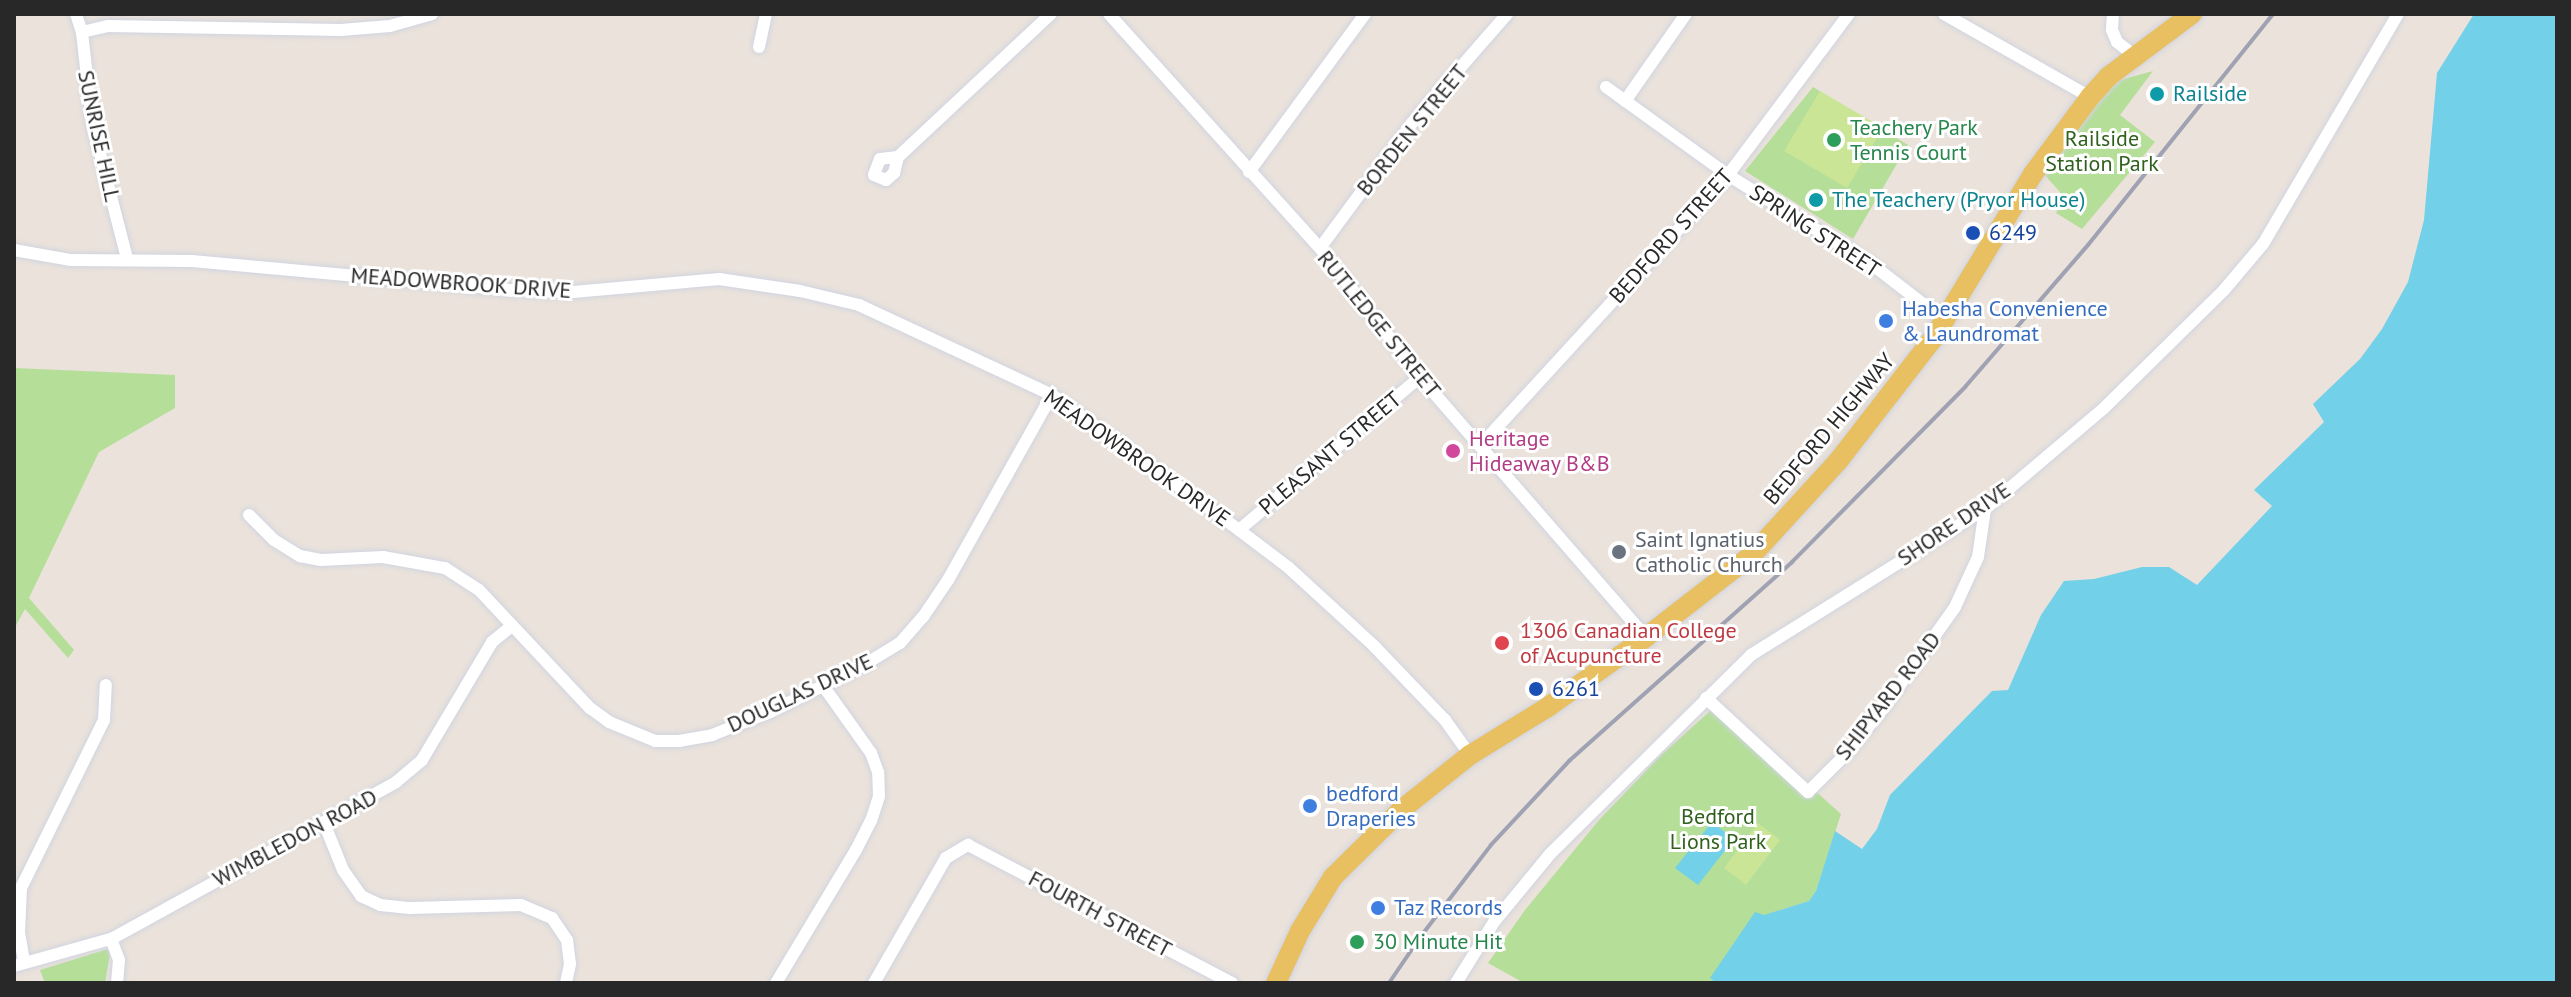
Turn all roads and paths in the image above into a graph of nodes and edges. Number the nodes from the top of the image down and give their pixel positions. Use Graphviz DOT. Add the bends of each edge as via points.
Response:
graph roads {
  1 [pos="76,14"];
  2 [pos="432,14"];
  3 [pos="766,14"];
  4 [pos="1051,14"];
  5 [pos="1109,14"];
  6 [pos="1365,14"];
  7 [pos="1507,14"];
  8 [pos="1686,14"];
  9 [pos="1849,14"];
  10 [pos="1944,14"];
  11 [pos="2113,14"];
  12 [pos="2192,14"];
  13 [pos="2398,14"];
  14 [pos="280,20"];
  15 [pos="82,32"];
  16 [pos="759,47"];
  17 [pos="2135,56"];
  18 [pos="1606,87"];
  19 [pos="2090,97"];
  20 [pos="1625,101"];
  21 [pos="898,157"];
  22 [pos="1249,172"];
  23 [pos="1728,175"];
  24 [pos="1320,248"];
  25 [pos="14,250"];
  26 [pos="127,258"];
  27 [pos="1945,321"];
  28 [pos="1420,377"];
  29 [pos="1052,395"];
  30 [pos="1480,446"];
  31 [pos="1985,509"];
  32 [pos="249,515"];
  33 [pos="1239,530"];
  34 [pos="512,626"];
  35 [pos="1646,637"];
  36 [pos="106,685"];
  37 [pos="824,687"];
  38 [pos="1706,698"];
  39 [pos="1470,755"];
  40 [pos="324,823"];
  41 [pos="111,939"];
  42 [pos="19,964"];
  43 [pos="117,983"];
  44 [pos="566,983"];
  45 [pos="776,983"];
  46 [pos="874,983"];
  47 [pos="1232,983"];
  48 [pos="1276,983"];
  49 [pos="1456,983"];
  1 -- 15 [label="street, SUNRISE HILL"];
  2 -- 14 [label="street" via="390,26 341,30"];
  3 -- 16 [label="street"];
  4 -- 21 [label="street"];
  5 -- 22 [label="street, RUTLEDGE STREET"];
  6 -- 22 [label="street"];
  7 -- 24 [label="street, BORDEN STREET" via="1412,123"];
  8 -- 20 [label="street"];
  9 -- 23 [label="street, BEDFORD STREET"];
  10 -- 19 [label="street"];
  11 -- 17 [label="street" via="2117,42"];
  12 -- 17 [label="main road, BEDFORD HIGHWAY"];
  13 -- 31 [label="street, SHORE DRIVE" via="2263,244 2224,290 2104,408"];
  14 -- 15 [label="street" via="108,26"];
  15 -- 26 [label="street, SUNRISE HILL" via="92,123"];
  17 -- 19 [label="main road, BEDFORD HIGHWAY"];
  18 -- 20 [label="street, SPRING STREET"];
  19 -- 27 [label="main road, BEDFORD HIGHWAY" via="2033,174"];
  20 -- 23 [label="street, SPRING STREET"];
  22 -- 24 [label="street, RUTLEDGE STREET"];
  23 -- 27 [label="street, SPRING STREET" via="1870,263"];
  23 -- 30 [label="street, BEDFORD STREET"];
  24 -- 28 [label="street, RUTLEDGE STREET"];
  25 -- 26 [label="street, MEADOWBROOK DRIVE" via="71,260"];
  26 -- 29 [label="street, MEADOWBROOK DRIVE" via="508,290 573,292 719,279 800,291 871,310"];
  27 -- 35 [label="main road, BEDFORD HIGHWAY" via="1866,428 1753,554"];
  28 -- 30 [label="street, RUTLEDGE STREET"];
  28 -- 33 [label="street, PLEASANT STREET"];
  29 -- 33 [label="street, MEADOWBROOK DRIVE"];
  29 -- 37 [label="street, DOUGLAS DRIVE" via="923,617 900,643"];
  30 -- 35 [label="street, RUTLEDGE STREET"];
  31 -- 38 [label="street, SHORE DRIVE" via="1751,655"];
  31 -- 38 [label="street, SHIPYARD ROAD" via="1978,557 1955,607 1876,718 1808,792"];
  32 -- 34 [label="street, DOUGLAS DRIVE" via="300,556 383,557 445,568 479,590"];
  33 -- 39 [label="street, MEADOWBROOK DRIVE" via="1374,646 1445,720"];
  34 -- 37 [label="street, DOUGLAS DRIVE" via="590,708 630,734 655,741 712,735"];
  34 -- 40 [label="street, WIMBLEDON ROAD" via="492,642 422,760 373,797"];
  35 -- 39 [label="main road, BEDFORD HIGHWAY"];
  36 -- 42 [label="street" via="104,720 21,888"];
  37 -- 45 [label="street" via="871,753 879,796 871,821"];
  38 -- 49 [label="street, SHORE DRIVE" via="1550,854 1494,922"];
  39 -- 48 [label="main road, BEDFORD HIGHWAY" via="1401,810 1333,877"];
  40 -- 41 [label="street, WIMBLEDON ROAD"];
  40 -- 44 [label="street" via="352,883 361,896 380,905 521,905 552,918 567,940"];
  41 -- 42 [label="street, WIMBLEDON ROAD"];
  41 -- 43 [label="street" via="119,960"];
  46 -- 47 [label="street, FOURTH STREET" via="946,858 968,845"];
}
